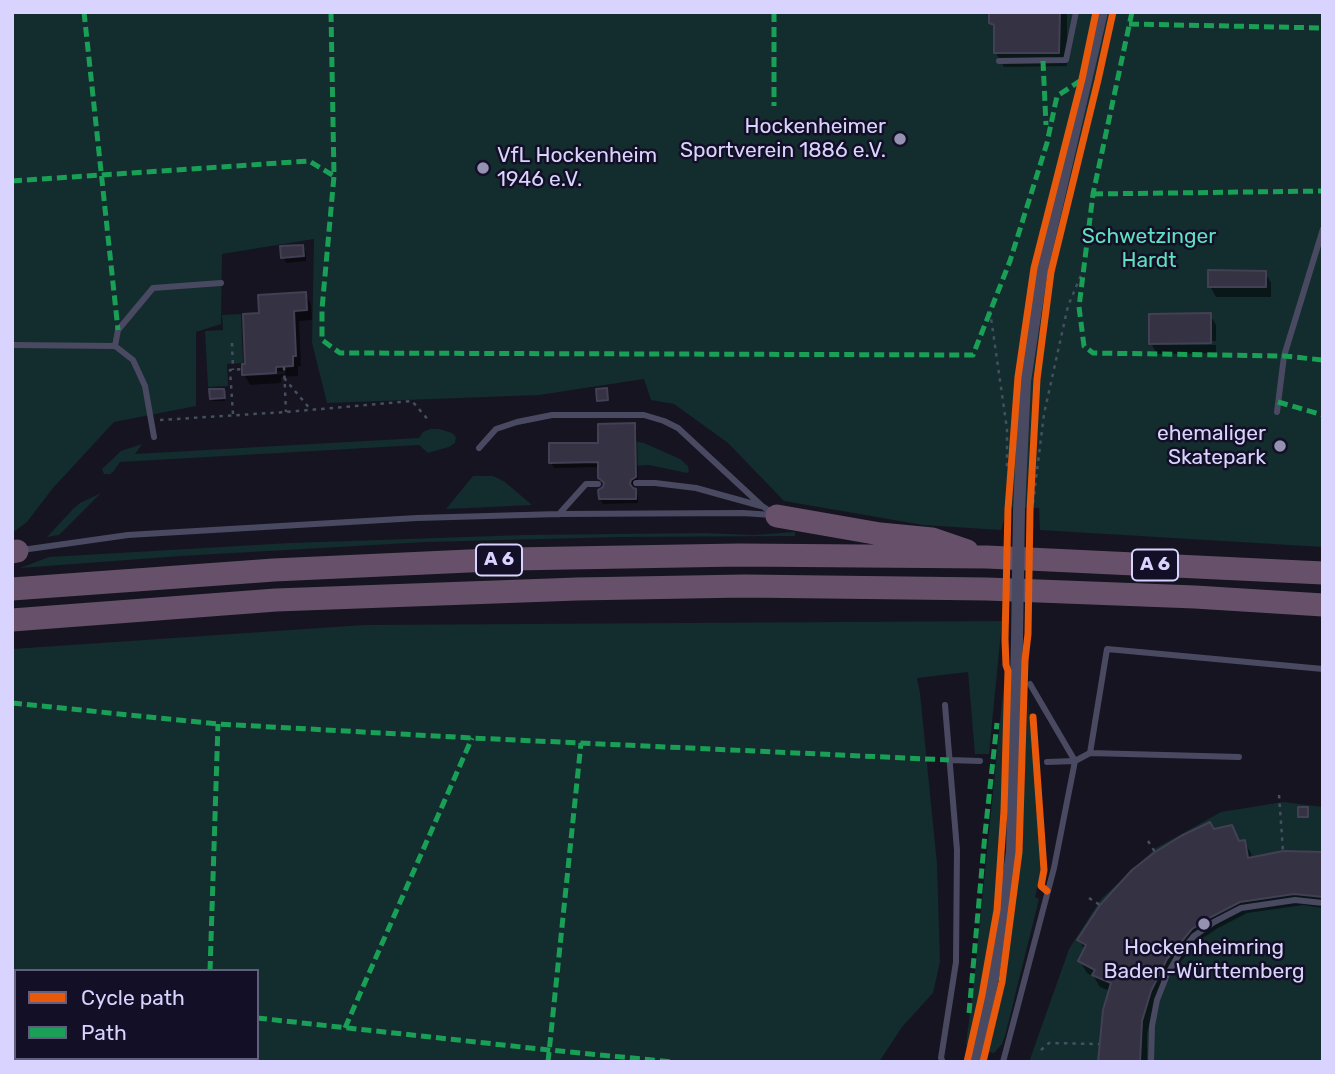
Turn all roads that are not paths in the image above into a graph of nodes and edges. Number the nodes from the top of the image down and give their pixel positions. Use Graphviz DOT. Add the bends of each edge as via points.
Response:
graph roads {
  1 [pos="1076,12"];
  2 [pos="1102,12"];
  3 [pos="999,61"];
  4 [pos="1323,229"];
  5 [pos="221,283"];
  6 [pos="12,345"];
  7 [pos="115,346"];
  8 [pos="1277,412"];
  9 [pos="154,437"];
  10 [pos="479,448"];
  11 [pos="636,483"];
  12 [pos="598,484"];
  13 [pos="770,511"];
  14 [pos="559,514"];
  15 [pos="15,552"];
  16 [pos="987,557"];
  17 [pos="1323,573"];
  18 [pos="12,589"];
  19 [pos="1323,605"];
  20 [pos="12,620"];
  21 [pos="1323,669"];
  22 [pos="1030,684"];
  23 [pos="944,705"];
  24 [pos="1090,753"];
  25 [pos="1239,757"];
  26 [pos="949,760"];
  27 [pos="980,761"];
  28 [pos="1074,761"];
  29 [pos="1047,762"];
  30 [pos="1323,903"];
  31 [pos="943,1062"];
  32 [pos="975,1062"];
  33 [pos="1003,1062"];
  34 [pos="1151,1062"];
  1 -- 3 [label="lane" via="1066,60"];
  2 -- 32 [label="street, bridge" via="1042,270 1025,381 1025,510 1012,852"];
  4 -- 8 [label="lane" via="1284,356"];
  5 -- 7 [label="lane" via="153,288 118,330"];
  6 -- 7 [label="lane"];
  7 -- 9 [label="lane" via="133,360 145,386"];
  10 -- 13 [label="lane" via="496,429 552,415 645,415 678,428"];
  11 -- 13 [label="lane" via="696,488"];
  12 -- 14 [label="lane" via="586,484"];
  13 -- 14 [label="lane"];
  13 -- 16 [label="highway" via="880,534 932,539"];
  14 -- 15 [label="lane" via="128,535"];
  16 -- 17 [label="highway, A 6"];
  16 -- 18 [label="highway, A 6" via="512,559"];
  19 -- 20 [label="highway, A 6" via="987,589 745,586 276,600"];
  21 -- 24 [label="lane" via="1107,649"];
  22 -- 28 [label="lane"];
  23 -- 26 [label="lane"];
  24 -- 25 [label="lane"];
  24 -- 28 [label="lane"];
  26 -- 27 [label="lane"];
  26 -- 31 [label="lane" via="957,850 956,962"];
  28 -- 29 [label="lane"];
  28 -- 33 [label="lane" via="1054,868"];
  30 -- 34 [label="lane" via="1295,900 1241,908 1194,936 1179,954 1157,1000"];
}
